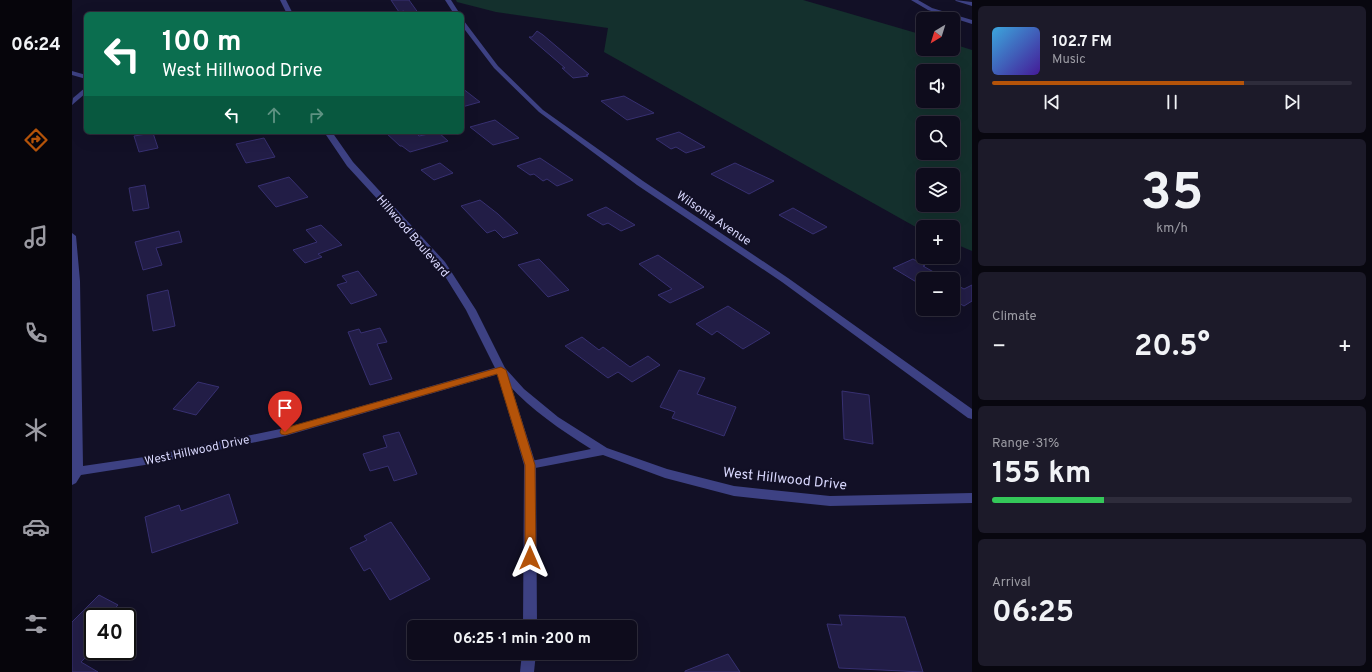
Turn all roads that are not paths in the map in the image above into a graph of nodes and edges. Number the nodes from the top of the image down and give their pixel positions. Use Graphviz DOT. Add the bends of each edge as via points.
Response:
graph roads {
  1 [pos="283,0"];
  2 [pos="448,0"];
  3 [pos="914,0"];
  4 [pos="958,0"];
  5 [pos="972,4"];
  6 [pos="289,12"];
  7 [pos="456,12"];
  8 [pos="972,22"];
  9 [pos="464,25"];
  10 [pos="72,73"];
  11 [pos="84,76"];
  12 [pos="84,91"];
  13 [pos="72,104"];
  14 [pos="329,134"];
  15 [pos="72,236"];
  16 [pos="501,370"];
  17 [pos="972,414"];
  18 [pos="603,452"];
  19 [pos="530,465"];
  20 [pos="74,475"];
  21 [pos="972,498"];
  22 [pos="530,620"];
  23 [pos="528,660"];
  24 [pos="527,672"];
  1 -- 6 [label="street"];
  2 -- 7 [label="street"];
  3 -- 8 [label="street" via="930,9"];
  4 -- 5 [label="street"];
  9 -- 17 [label="street, Wilsonia Avenue" via="496,67 541,111 640,183 785,280"];
  10 -- 11 [label="street"];
  12 -- 13 [label="street"];
  14 -- 16 [label="street, Hillwood Boulevard" via="359,175 442,264 471,310"];
  15 -- 20 [label="street" via="75,281"];
  16 -- 18 [label="street" via="520,392 554,420"];
  16 -- 19 [label="street, Hillwood Boulevard"];
  16 -- 20 [label="street, West Hillwood Drive" via="285,432"];
  18 -- 19 [label="street, West Hillwood Drive"];
  18 -- 21 [label="street, West Hillwood Drive" via="665,473 734,490 830,501"];
  19 -- 22 [label="street, Hillwood Boulevard"];
  23 -- 24 [label="street"];
}
